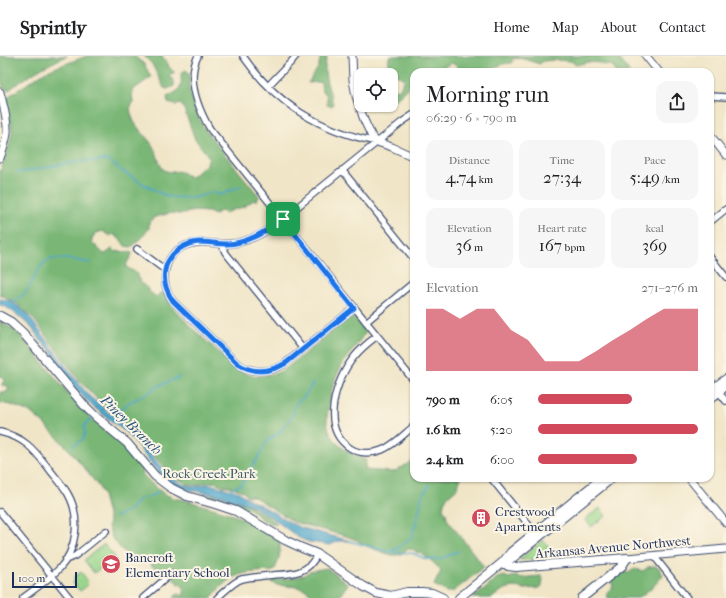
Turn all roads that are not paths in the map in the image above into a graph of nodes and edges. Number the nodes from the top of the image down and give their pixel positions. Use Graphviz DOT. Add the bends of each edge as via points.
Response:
graph roads {
  1 [pos="198,56"];
  2 [pos="243,56"];
  3 [pos="296,56"];
  4 [pos="352,56"];
  5 [pos="646,56"];
  6 [pos="656,68"];
  7 [pos="268,86"];
  8 [pos="0,92"];
  9 [pos="714,96"];
  10 [pos="726,97"];
  11 [pos="410,117"];
  12 [pos="714,140"];
  13 [pos="377,142"];
  14 [pos="410,155"];
  15 [pos="726,155"];
  16 [pos="0,158"];
  17 [pos="342,170"];
  18 [pos="726,209"];
  19 [pos="283,219"];
  20 [pos="714,219"];
  21 [pos="222,244"];
  22 [pos="137,249"];
  23 [pos="410,254"];
  24 [pos="714,263"];
  25 [pos="165,269"];
  26 [pos="726,277"];
  27 [pos="410,285"];
  28 [pos="354,308"];
  29 [pos="0,316"];
  30 [pos="366,322"];
  31 [pos="377,336"];
  32 [pos="304,349"];
  33 [pos="410,376"];
  34 [pos="726,379"];
  35 [pos="726,386"];
  36 [pos="714,388"];
  37 [pos="726,401"];
  38 [pos="410,429"];
  39 [pos="0,432"];
  40 [pos="494,482"];
  41 [pos="692,482"];
  42 [pos="595,484"];
  43 [pos="0,512"];
  44 [pos="726,523"];
  45 [pos="106,531"];
  46 [pos="537,535"];
  47 [pos="726,549"];
  48 [pos="317,554"];
  49 [pos="654,556"];
  50 [pos="627,558"];
  51 [pos="65,560"];
  52 [pos="605,560"];
  53 [pos="503,562"];
  54 [pos="171,574"];
  55 [pos="612,574"];
  56 [pos="51,575"];
  57 [pos="23,598"];
  58 [pos="70,598"];
  59 [pos="143,598"];
  60 [pos="217,598"];
  61 [pos="443,598"];
  62 [pos="459,598"];
  63 [pos="582,598"];
  64 [pos="687,598"];
  1 -- 19 [label="street" via="194,68 194,86 204,117 212,131"];
  2 -- 7 [label="street"];
  3 -- 7 [label="street"];
  4 -- 13 [label="street" via="356,96 362,116"];
  5 -- 6 [label="street"];
  7 -- 13 [label="street" via="315,122 336,131"];
  8 -- 16 [label="street" via="7,132"];
  9 -- 10 [label="street"];
  11 -- 13 [label="street"];
  12 -- 15 [label="street"];
  13 -- 14 [label="street"];
  13 -- 17 [label="street"];
  17 -- 19 [label="street"];
  17 -- 23 [label="street"];
  18 -- 20 [label="street"];
  19 -- 21 [label="street" via="255,237"];
  19 -- 28 [label="street"];
  21 -- 25 [label="street" via="199,242 186,245 172,255"];
  21 -- 32 [label="street" via="224,251"];
  22 -- 25 [label="street"];
  24 -- 26 [label="street"];
  25 -- 32 [label="street" via="164,279 169,296 238,364 248,369 271,370 288,362"];
  27 -- 30 [label="street"];
  28 -- 30 [label="street"];
  28 -- 32 [label="street"];
  29 -- 48 [label="main road" via="23,333 80,401 127,443 164,484 184,495 236,511 291,543"];
  30 -- 31 [label="street"];
  31 -- 33 [label="street"];
  31 -- 38 [label="street" via="354,356 342,378 333,407 336,431 342,442 352,449 371,453 387,447"];
  34 -- 36 [label="main road"];
  35 -- 36 [label="main road"];
  36 -- 37 [label="street"];
  39 -- 51 [label="street" via="16,437 30,446 69,496 76,526"];
  40 -- 46 [label="street"];
  41 -- 44 [label="street"];
  42 -- 46 [label="main road"];
  43 -- 56 [label="street"];
  45 -- 51 [label="street" via="75,556"];
  46 -- 53 [label="main road" via="514,557"];
  47 -- 49 [label="street, Arkansas Avenue Northwest"];
  48 -- 60 [label="street" via="311,564 300,571 240,580"];
  48 -- 61 [label="main road" via="376,593 391,596 422,592"];
  49 -- 50 [label="street, Arkansas Avenue Northwest"];
  49 -- 64 [label="street"];
  50 -- 52 [label="main road, Arkansas Avenue Northwest"];
  50 -- 55 [label="main road"];
  51 -- 56 [label="street"];
  52 -- 53 [label="main road, Arkansas Avenue Northwest" via="516,567"];
  52 -- 55 [label="main road" via="611,567"];
  53 -- 62 [label="main road"];
  54 -- 59 [label="street"];
  55 -- 63 [label="main road"];
  56 -- 57 [label="street"];
  56 -- 58 [label="street"];
}
